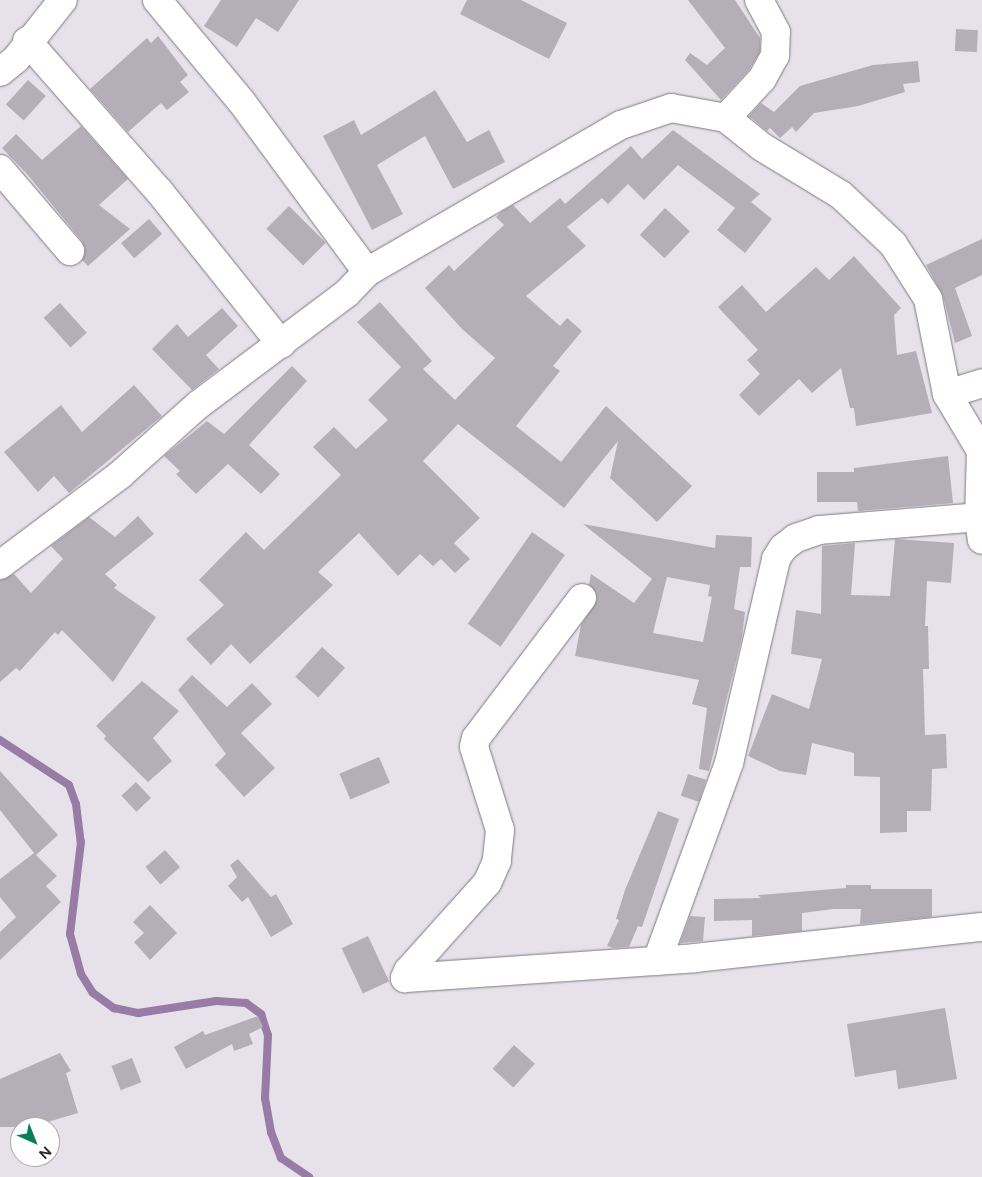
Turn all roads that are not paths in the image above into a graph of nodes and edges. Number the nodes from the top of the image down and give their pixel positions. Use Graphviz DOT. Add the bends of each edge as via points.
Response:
graph roads {
  1 [pos="63,0"];
  2 [pos="157,0"];
  3 [pos="759,0"];
  4 [pos="27,41"];
  5 [pos="0,72"];
  6 [pos="726,118"];
  7 [pos="0,169"];
  8 [pos="70,251"];
  9 [pos="367,272"];
  10 [pos="281,344"];
  11 [pos="982,383"];
  12 [pos="947,394"];
  13 [pos="981,529"];
  14 [pos="0,565"];
  15 [pos="582,598"];
  16 [pos="982,912"];
  17 [pos="981,927"];
  18 [pos="982,932"];
  19 [pos="658,961"];
  1 -- 4 [label="street"];
  2 -- 9 [label="street" via="241,100"];
  3 -- 6 [label="street" via="776,32 775,56 762,79"];
  4 -- 5 [label="street" via="16,58"];
  4 -- 10 [label="street" via="160,191"];
  6 -- 9 [label="street" via="671,108 621,125"];
  6 -- 12 [label="street" via="762,147 840,195 893,244 928,299"];
  7 -- 8 [label="street"];
  9 -- 10 [label="street" via="347,293"];
  10 -- 14 [label="street" via="198,406 121,474"];
  11 -- 12 [label="street"];
  12 -- 13 [label="street" via="981,451"];
  13 -- 19 [label="street" via="820,530 796,538 783,548 776,559 729,763"];
  15 -- 19 [label="street" via="476,738 474,747 500,830 496,861 487,883 404,977"];
  16 -- 17 [label="street"];
  17 -- 18 [label="street"];
  17 -- 19 [label="street"];
}
